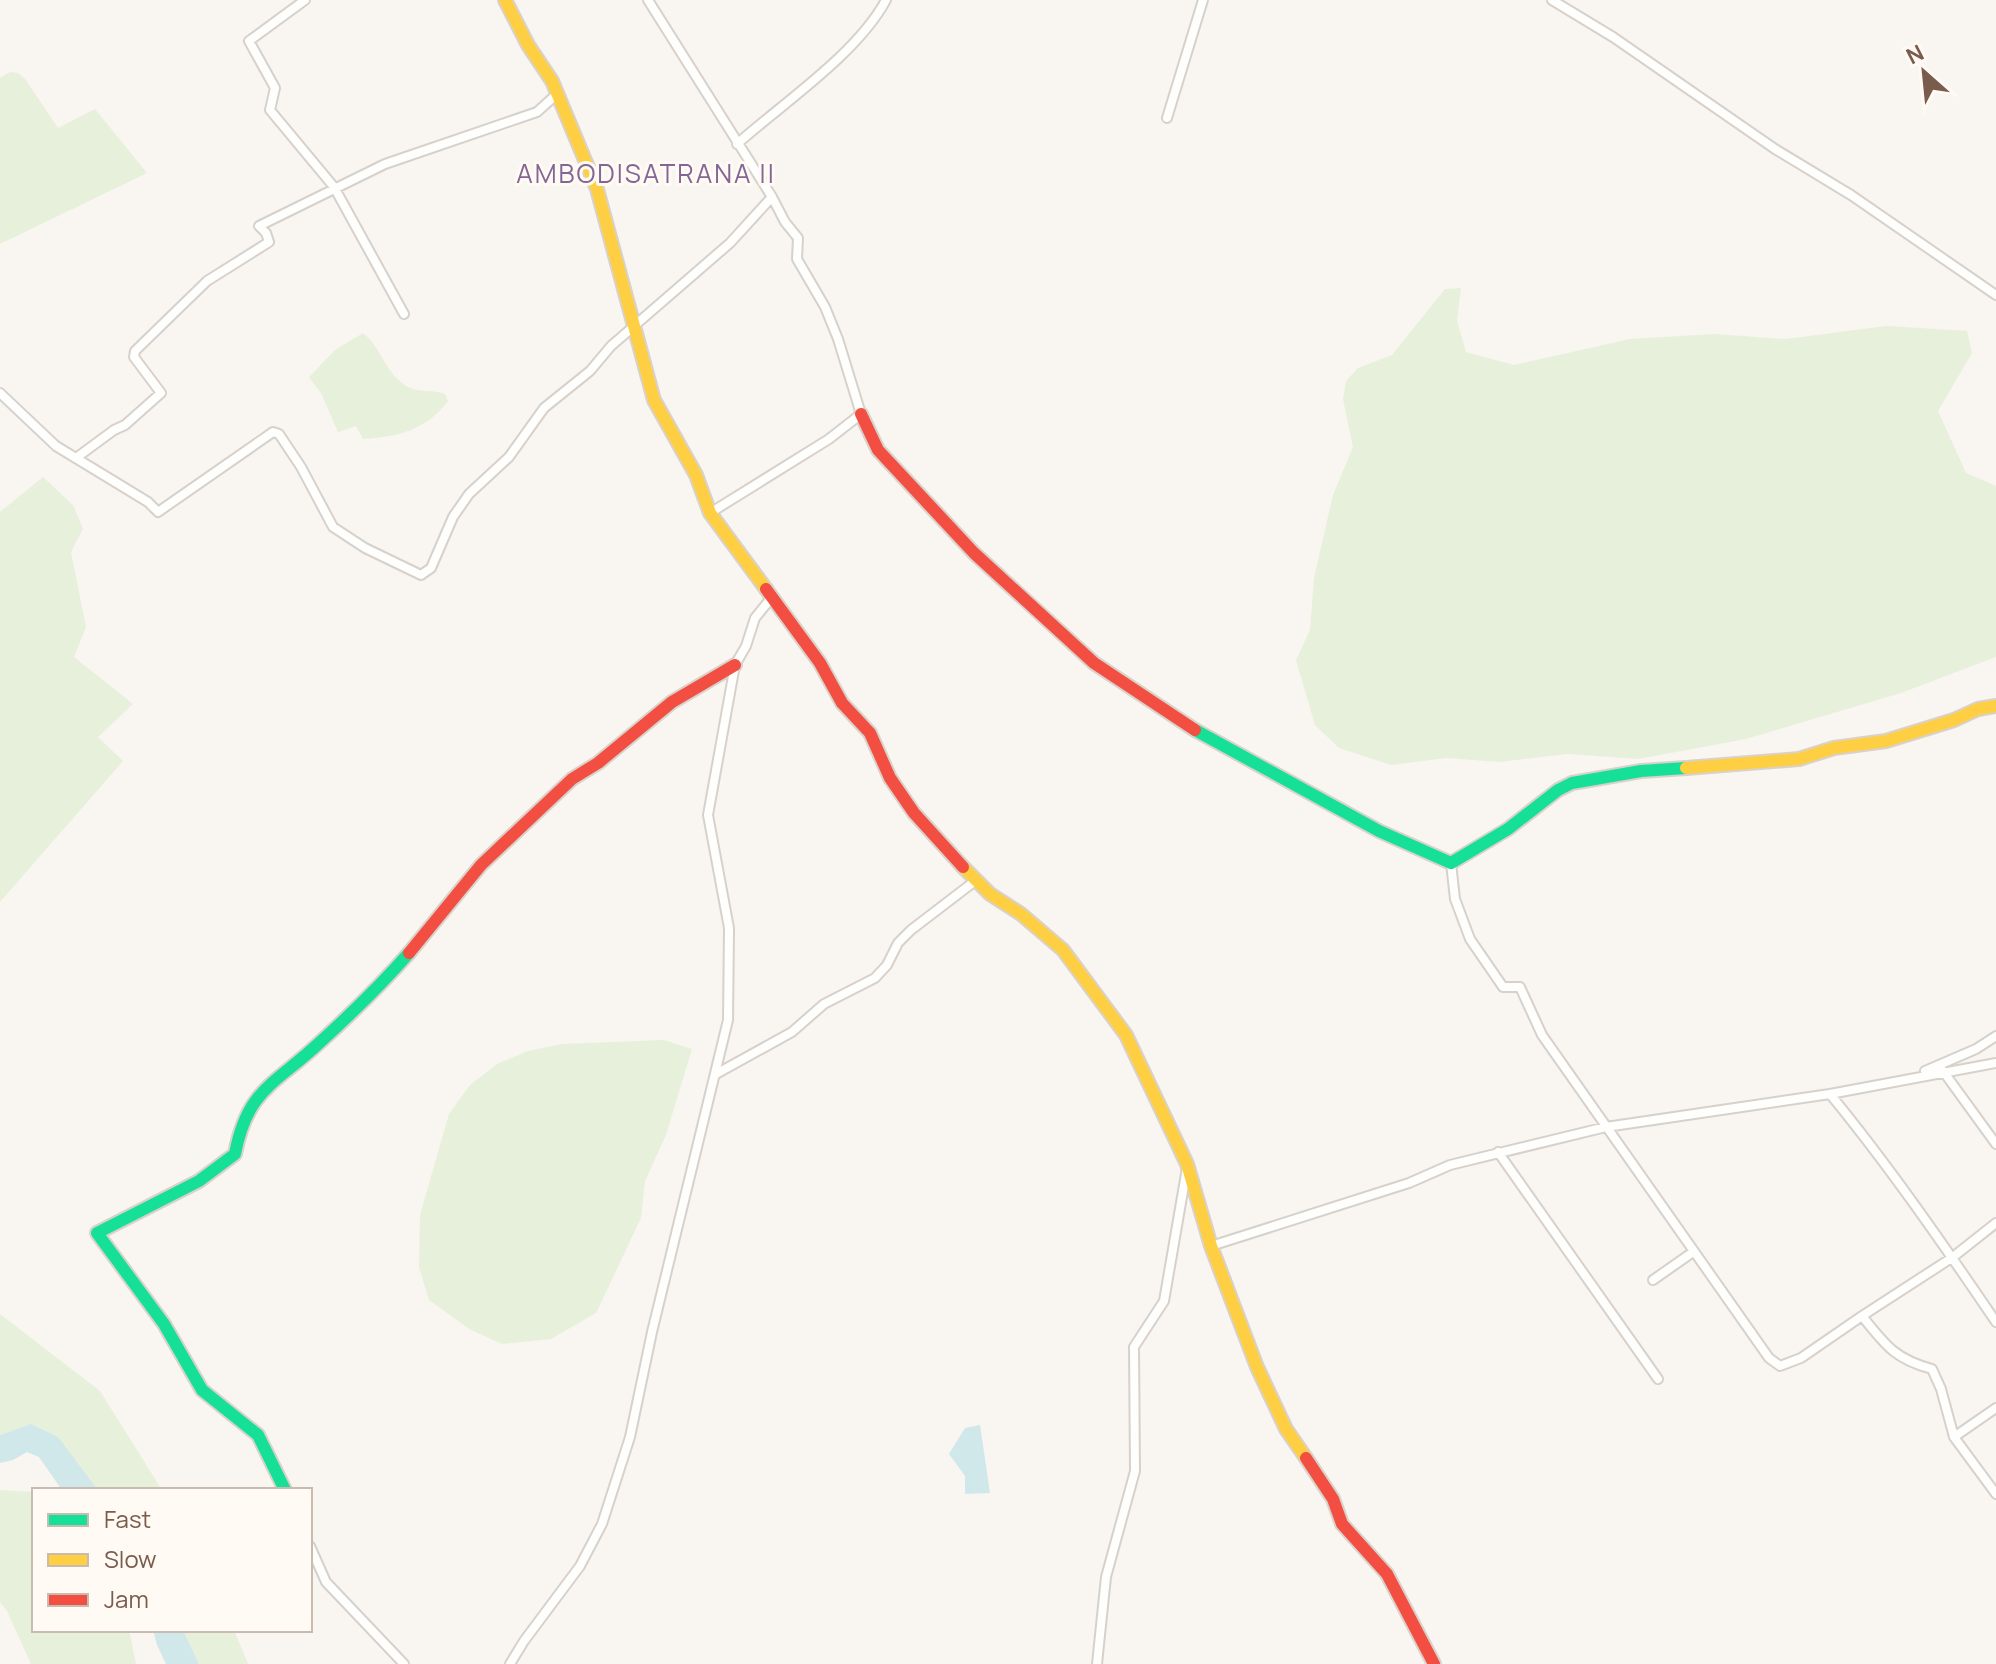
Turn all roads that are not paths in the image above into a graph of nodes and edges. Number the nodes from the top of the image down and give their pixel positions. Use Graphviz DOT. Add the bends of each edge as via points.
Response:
graph roads {
  1 [pos="305,0"];
  2 [pos="505,0"];
  3 [pos="648,0"];
  4 [pos="886,0"];
  5 [pos="1203,0"];
  6 [pos="1552,0"];
  7 [pos="557,94"];
  8 [pos="1167,118"];
  9 [pos="737,144"];
  10 [pos="334,187"];
  11 [pos="772,197"];
  12 [pos="1996,295"];
  13 [pos="404,314"];
  14 [pos="636,326"];
  15 [pos="0,393"];
  16 [pos="861,414"];
  17 [pos="76,458"];
  18 [pos="710,513"];
  19 [pos="772,597"];
  20 [pos="735,665"];
  21 [pos="1996,706"];
  22 [pos="1451,863"];
  23 [pos="975,881"];
  24 [pos="1996,1036"];
  25 [pos="1996,1063"];
  26 [pos="1943,1071"];
  27 [pos="716,1074"];
  28 [pos="1910,1077"];
  29 [pos="1830,1094"];
  30 [pos="1606,1127"];
  31 [pos="1996,1144"];
  32 [pos="1498,1152"];
  33 [pos="1187,1164"];
  34 [pos="1996,1223"];
  35 [pos="1211,1246"];
  36 [pos="1693,1252"];
  37 [pos="1953,1257"];
  38 [pos="1653,1280"];
  39 [pos="1862,1316"];
  40 [pos="1996,1322"];
  41 [pos="1658,1379"];
  42 [pos="1996,1408"];
  43 [pos="1954,1437"];
  44 [pos="284,1488"];
  45 [pos="1996,1494"];
  46 [pos="312,1550"];
  47 [pos="404,1664"];
  48 [pos="510,1664"];
  49 [pos="1097,1664"];
  50 [pos="1434,1664"];
  1 -- 10 [label="street" via="249,41 275,88 270,110"];
  2 -- 7 [label="street"];
  3 -- 9 [label="street"];
  4 -- 9 [label="street" via="843,54"];
  5 -- 8 [label="street"];
  6 -- 12 [label="street"];
  7 -- 10 [label="street" via="537,112 430,147"];
  7 -- 14 [label="street" via="597,189"];
  9 -- 11 [label="street"];
  10 -- 13 [label="street"];
  10 -- 17 [label="street" via="259,226 269,242 207,281 135,351 134,357 161,393"];
  11 -- 14 [label="street" via="730,243"];
  11 -- 16 [label="street" via="798,238 797,259 825,307"];
  14 -- 17 [label="street" via="544,408 509,457 469,494 431,568 421,575 333,527 279,434 273,432 158,512"];
  14 -- 18 [label="street" via="654,400 696,475"];
  15 -- 17 [label="street"];
  16 -- 18 [label="street"];
  16 -- 22 [label="street" via="878,450 974,553 1094,663 1184,724 1379,831"];
  18 -- 19 [label="street"];
  19 -- 20 [label="street" via="755,618"];
  19 -- 23 [label="street" via="842,703 870,733 890,778 914,813"];
  20 -- 27 [label="street" via="708,815 729,928 728,1020"];
  20 -- 44 [label="street" via="672,702 572,779 481,865 395,969 259,1095 240,1128 235,1154 199,1181 97,1233 164,1324 202,1390 258,1435"];
  21 -- 22 [label="street" via="1886,741 1799,759 1641,771 1572,783"];
  22 -- 30 [label="street" via="1455,899 1470,939 1503,987 1520,987 1542,1035"];
  23 -- 27 [label="street" via="911,930 875,978 824,1004 792,1032"];
  23 -- 33 [label="street" via="1063,950 1126,1035"];
  24 -- 28 [label="street"];
  25 -- 26 [label="street"];
  26 -- 28 [label="street"];
  26 -- 31 [label="street"];
  27 -- 48 [label="street" via="630,1437 602,1524 580,1566"];
  28 -- 29 [label="street"];
  29 -- 30 [label="street"];
  29 -- 37 [label="street"];
  30 -- 32 [label="street"];
  30 -- 36 [label="street"];
  32 -- 35 [label="street"];
  32 -- 41 [label="street"];
  33 -- 35 [label="street"];
  33 -- 49 [label="street" via="1164,1301 1134,1347 1135,1471 1106,1577"];
  34 -- 37 [label="street"];
  35 -- 50 [label="street" via="1286,1429 1333,1499 1342,1524 1387,1574"];
  36 -- 38 [label="street"];
  36 -- 39 [label="street" via="1780,1366 1801,1358"];
  37 -- 39 [label="street"];
  37 -- 40 [label="street"];
  39 -- 43 [label="street" via="1893,1354 1932,1369"];
  42 -- 43 [label="street"];
  43 -- 45 [label="street"];
  46 -- 47 [label="street" via="326,1582"];
}
